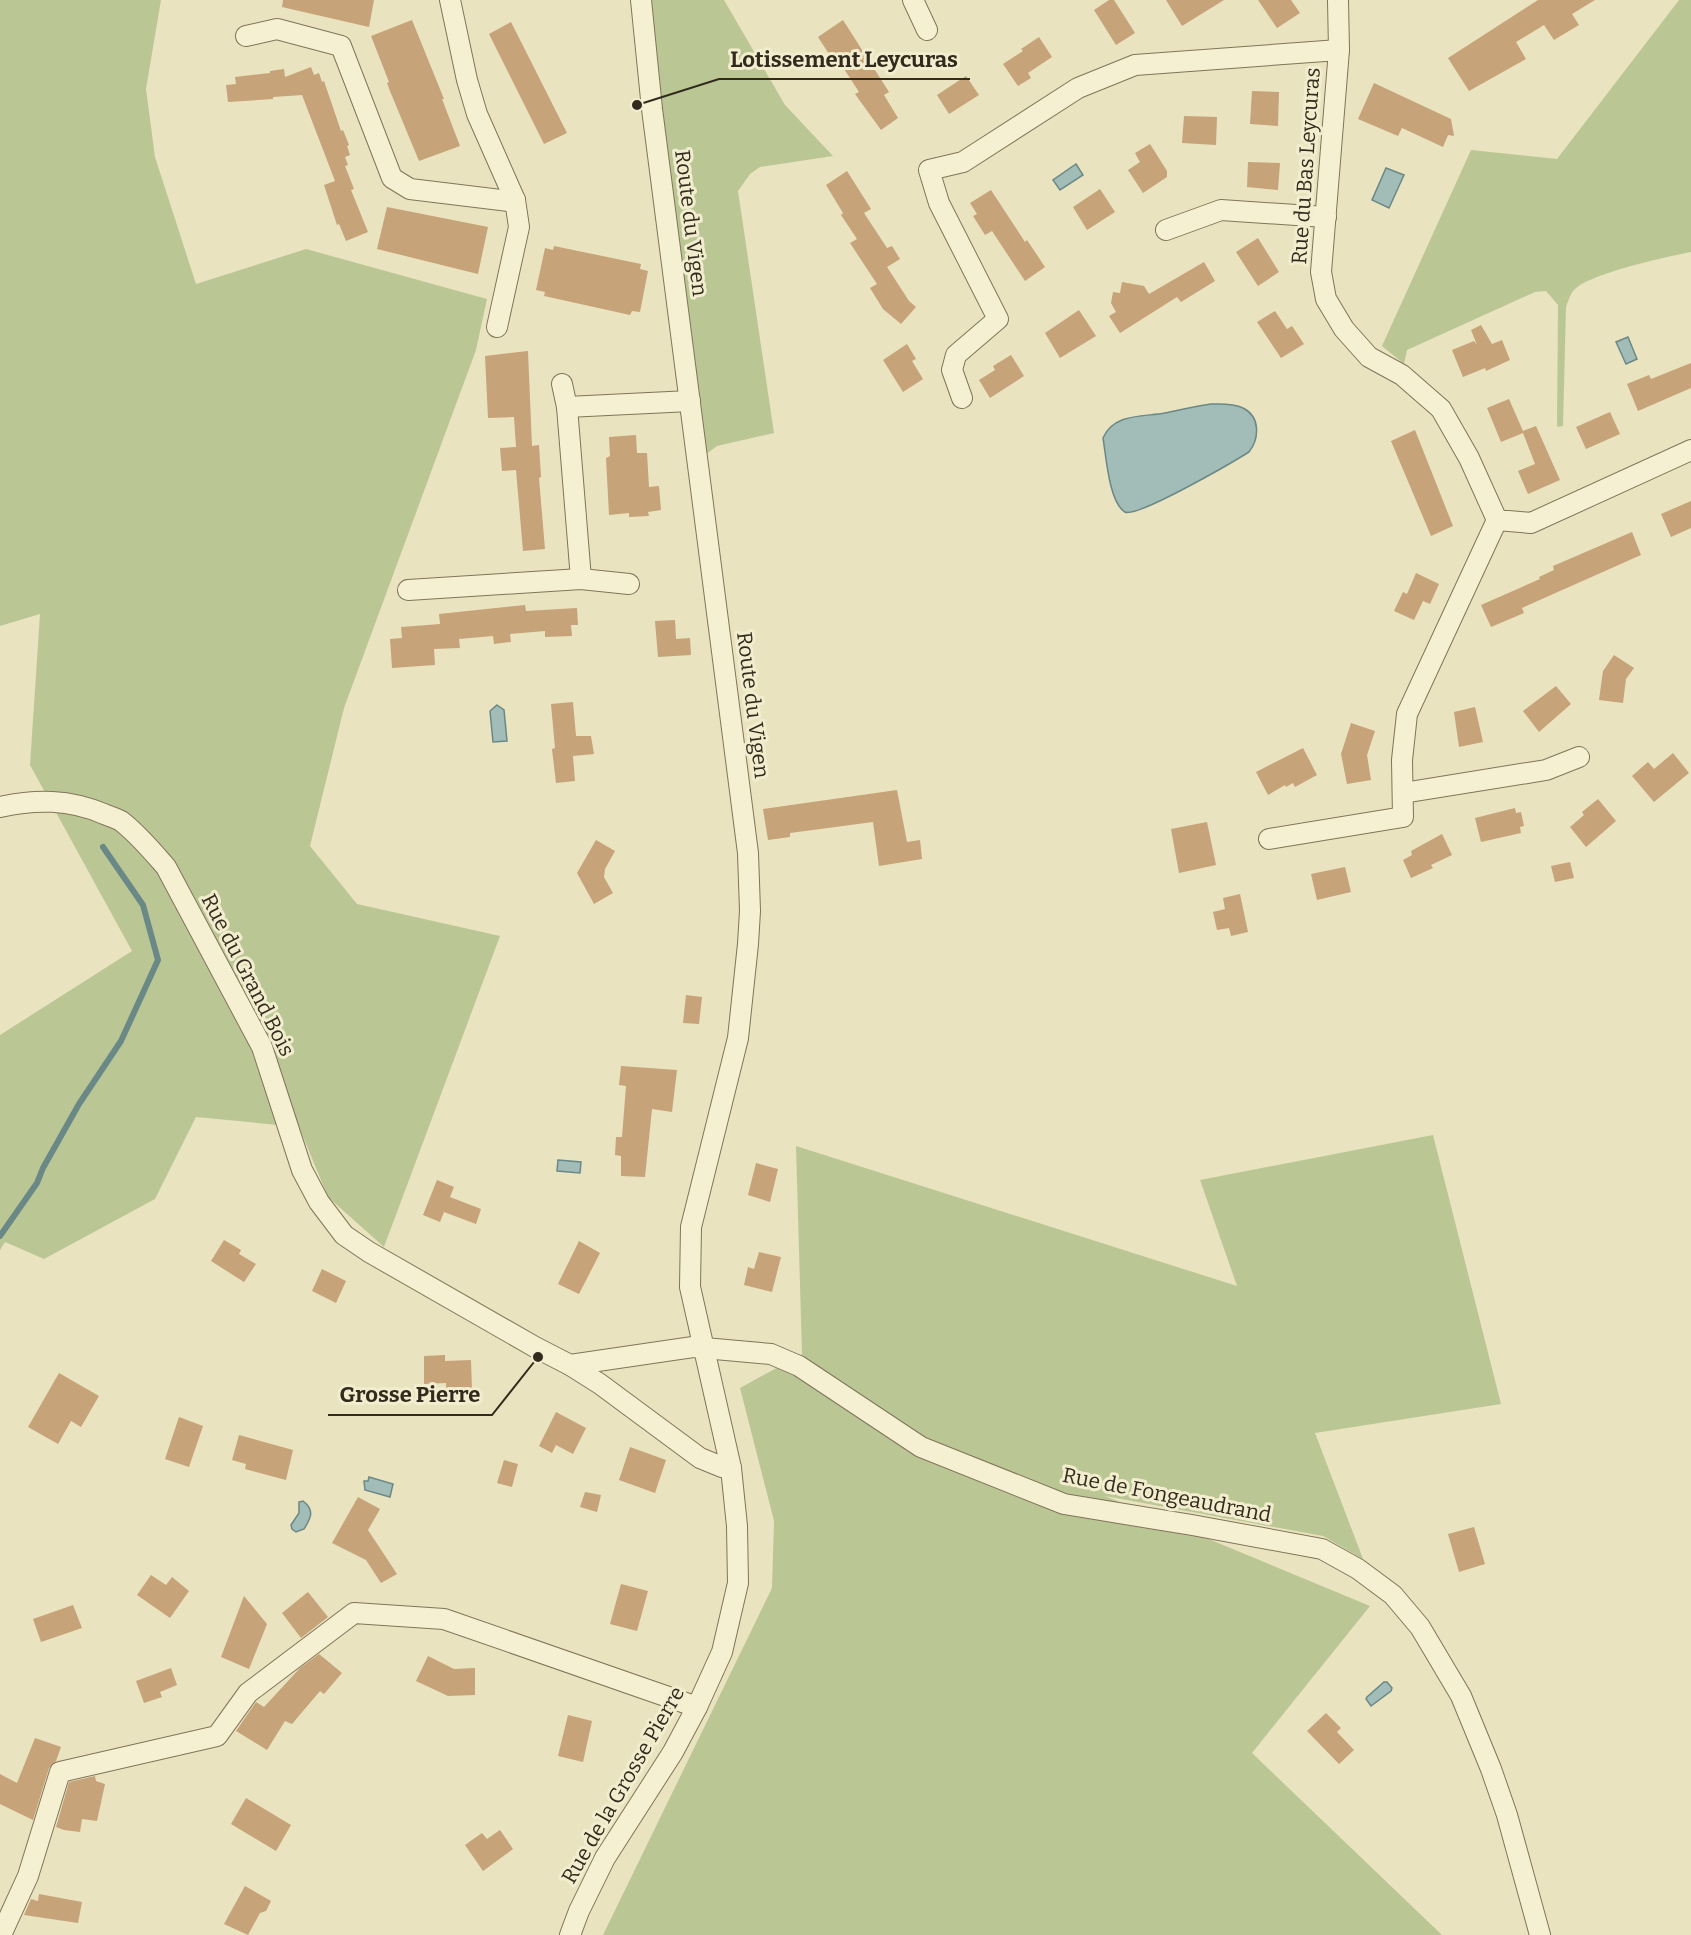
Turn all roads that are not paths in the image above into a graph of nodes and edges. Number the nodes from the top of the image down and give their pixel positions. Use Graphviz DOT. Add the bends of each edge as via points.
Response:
graph roads {
  1 [pos="450,0"];
  2 [pos="640,0"];
  3 [pos="913,0"];
  4 [pos="1338,0"];
  5 [pos="927,30"];
  6 [pos="246,36"];
  7 [pos="1339,50"];
  8 [pos="515,200"];
  9 [pos="1326,217"];
  10 [pos="1166,230"];
  11 [pos="497,327"];
  12 [pos="562,384"];
  13 [pos="962,398"];
  14 [pos="690,401"];
  15 [pos="567,407"];
  16 [pos="1691,450"];
  17 [pos="1497,520"];
  18 [pos="581,579"];
  19 [pos="629,584"];
  20 [pos="408,590"];
  21 [pos="1579,757"];
  22 [pos="1403,793"];
  23 [pos="0,807"];
  24 [pos="1269,839"];
  25 [pos="702,1347"];
  26 [pos="570,1365"];
  27 [pos="719,1411"];
  28 [pos="731,1468"];
  29 [pos="697,1707"];
  30 [pos="1,1935"];
  31 [pos="570,1935"];
  32 [pos="1540,1935"];
  1 -- 8 [label="street" via="477,114"];
  2 -- 14 [label="street, Route du Vigen"];
  3 -- 5 [label="street"];
  4 -- 7 [label="street, Rue du Bas Leycuras"];
  6 -- 8 [label="street" via="277,29 341,46 392,178 410,189"];
  7 -- 9 [label="street, Rue du Bas Leycuras"];
  7 -- 13 [label="street" via="1135,65 1078,88 963,162 929,170 939,203 998,319 956,355 952,370"];
  8 -- 11 [label="street" via="519,227"];
  9 -- 10 [label="street" via="1221,210"];
  9 -- 17 [label="street, Rue du Bas Leycuras" via="1321,272 1326,299 1344,329 1369,357 1402,375 1441,410"];
  12 -- 15 [label="street"];
  14 -- 15 [label="street"];
  14 -- 25 [label="street, Route du Vigen" via="748,853 750,900 738,1038 691,1227 690,1287"];
  15 -- 18 [label="street"];
  16 -- 17 [label="street" via="1532,523"];
  17 -- 22 [label="street" via="1407,714"];
  18 -- 19 [label="street"];
  18 -- 20 [label="street"];
  21 -- 22 [label="street" via="1546,770"];
  22 -- 24 [label="street" via="1403,817"];
  23 -- 26 [label="street, Rue du Grand Bois" via="24,801 54,801 90,808 119,820 145,843 166,867 262,1047 302,1170 319,1202 344,1235"];
  25 -- 26 [label="street"];
  25 -- 27 [label="street, Route du Vigen"];
  25 -- 32 [label="street, Rue de Fongeaudrand" via="771,1354 799,1366 921,1446 1064,1504 1322,1549 1358,1569 1393,1594 1420,1627 1461,1696 1507,1815"];
  26 -- 28 [label="street, Rue du Grand Bois" via="699,1458"];
  27 -- 28 [label="street, Rue de la Grosse Pierre"];
  28 -- 29 [label="street, Rue de la Grosse Pierre" via="738,1583 722,1652"];
  29 -- 30 [label="street" via="444,1619 354,1613 248,1693 217,1736 60,1773 28,1876"];
  29 -- 31 [label="street, Rue de la Grosse Pierre" via="605,1858"];
}
